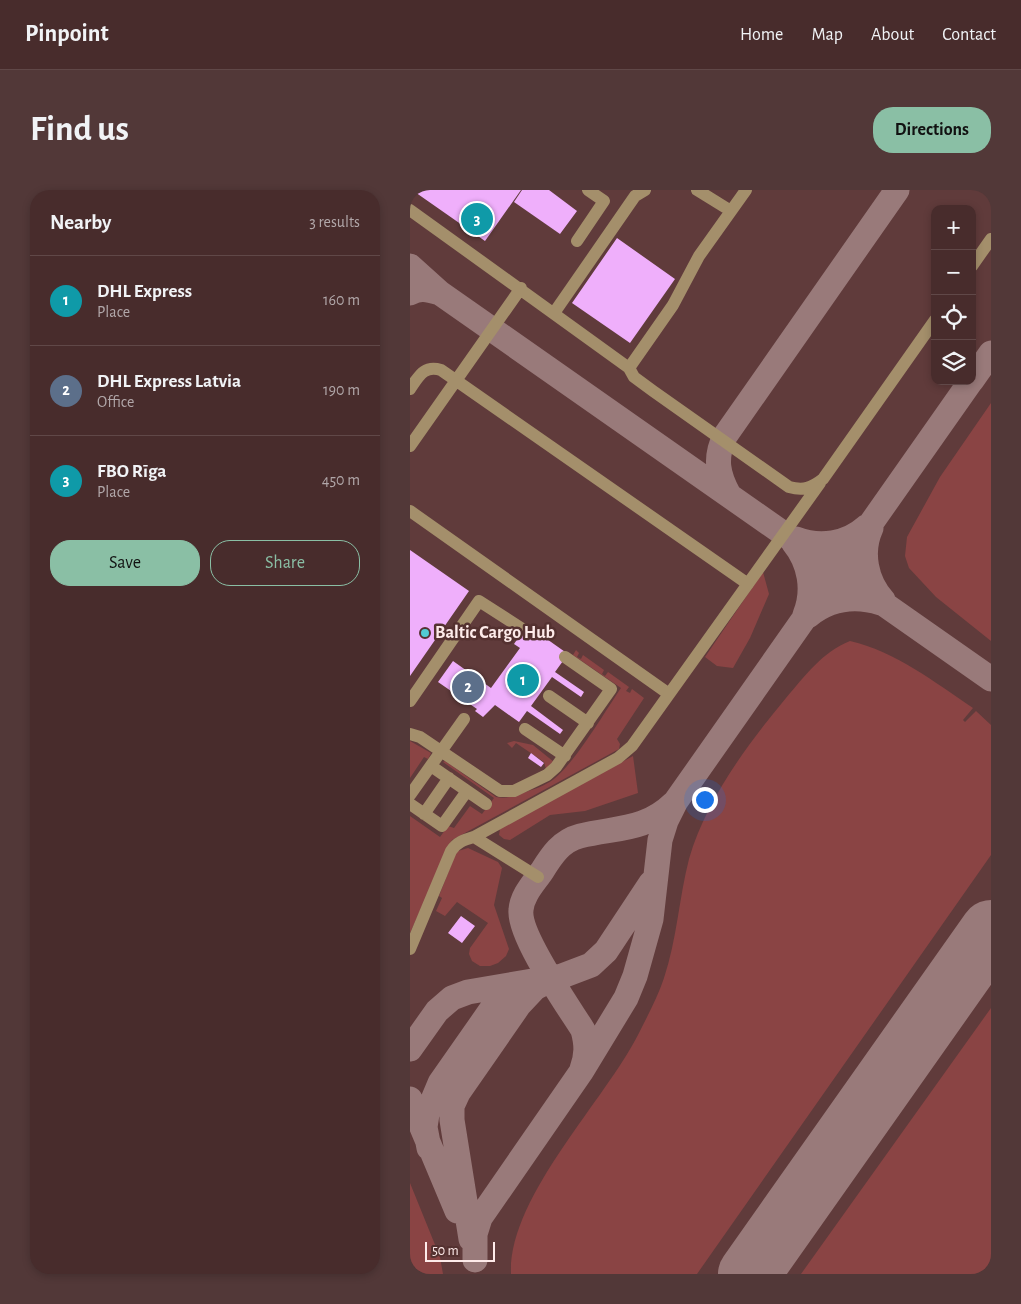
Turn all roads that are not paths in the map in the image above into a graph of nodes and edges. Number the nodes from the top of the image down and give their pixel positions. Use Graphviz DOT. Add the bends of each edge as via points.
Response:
graph roads {
  1 [pos="588,190"];
  2 [pos="645,190"];
  3 [pos="697,190"];
  4 [pos="746,190"];
  5 [pos="410,210"];
  6 [pos="731,211"];
  7 [pos="991,239"];
  8 [pos="577,241"];
  9 [pos="976,260"];
  10 [pos="521,288"];
  11 [pos="554,313"];
  12 [pos="931,326"];
  13 [pos="629,368"];
  14 [pos="456,380"];
  15 [pos="410,389"];
  16 [pos="410,446"];
  17 [pos="823,479"];
  18 [pos="410,511"];
  19 [pos="748,584"];
  20 [pos="524,630"];
  21 [pos="565,657"];
  22 [pos="669,694"];
  23 [pos="549,696"];
  24 [pos="410,701"];
  25 [pos="464,719"];
  26 [pos="588,723"];
  27 [pos="525,729"];
  28 [pos="410,734"];
  29 [pos="440,752"];
  30 [pos="565,756"];
  31 [pos="431,766"];
  32 [pos="449,778"];
  33 [pos="467,791"];
  34 [pos="410,795"];
  35 [pos="410,804"];
  36 [pos="486,804"];
  37 [pos="424,814"];
  38 [pos="474,837"];
  39 [pos="538,877"];
  40 [pos="410,949"];
  1 -- 8 [label="lane" via="604,201"];
  2 -- 11 [label="lane" via="635,196"];
  3 -- 6 [label="lane"];
  4 -- 6 [label="lane"];
  5 -- 10 [label="lane"];
  6 -- 13 [label="lane" via="699,256 673,305"];
  7 -- 9 [label="lane"];
  10 -- 11 [label="lane"];
  10 -- 14 [label="lane"];
  11 -- 13 [label="lane"];
  12 -- 17 [label="lane"];
  13 -- 17 [label="lane" via="634,377 652,391 789,487 811,488"];
  14 -- 15 [label="lane" via="433,368 423,371"];
  14 -- 16 [label="lane"];
  14 -- 19 [label="lane"];
  17 -- 19 [label="lane"];
  18 -- 22 [label="lane"];
  19 -- 22 [label="lane"];
  20 -- 24 [label="lane" via="479,600"];
  21 -- 26 [label="lane" via="611,689"];
  22 -- 38 [label="lane" via="624,753"];
  23 -- 26 [label="lane"];
  25 -- 29 [label="lane"];
  26 -- 30 [label="lane"];
  27 -- 30 [label="lane"];
  28 -- 29 [label="lane" via="420,737"];
  29 -- 30 [label="lane" via="504,792 514,791 547,775"];
  29 -- 31 [label="lane"];
  31 -- 32 [label="lane"];
  31 -- 34 [label="lane"];
  32 -- 33 [label="lane"];
  32 -- 37 [label="lane"];
  33 -- 36 [label="lane"];
  33 -- 37 [label="lane" via="442,826"];
  35 -- 37 [label="lane"];
  38 -- 39 [label="lane"];
  38 -- 40 [label="lane" via="456,844 451,851"];
}
